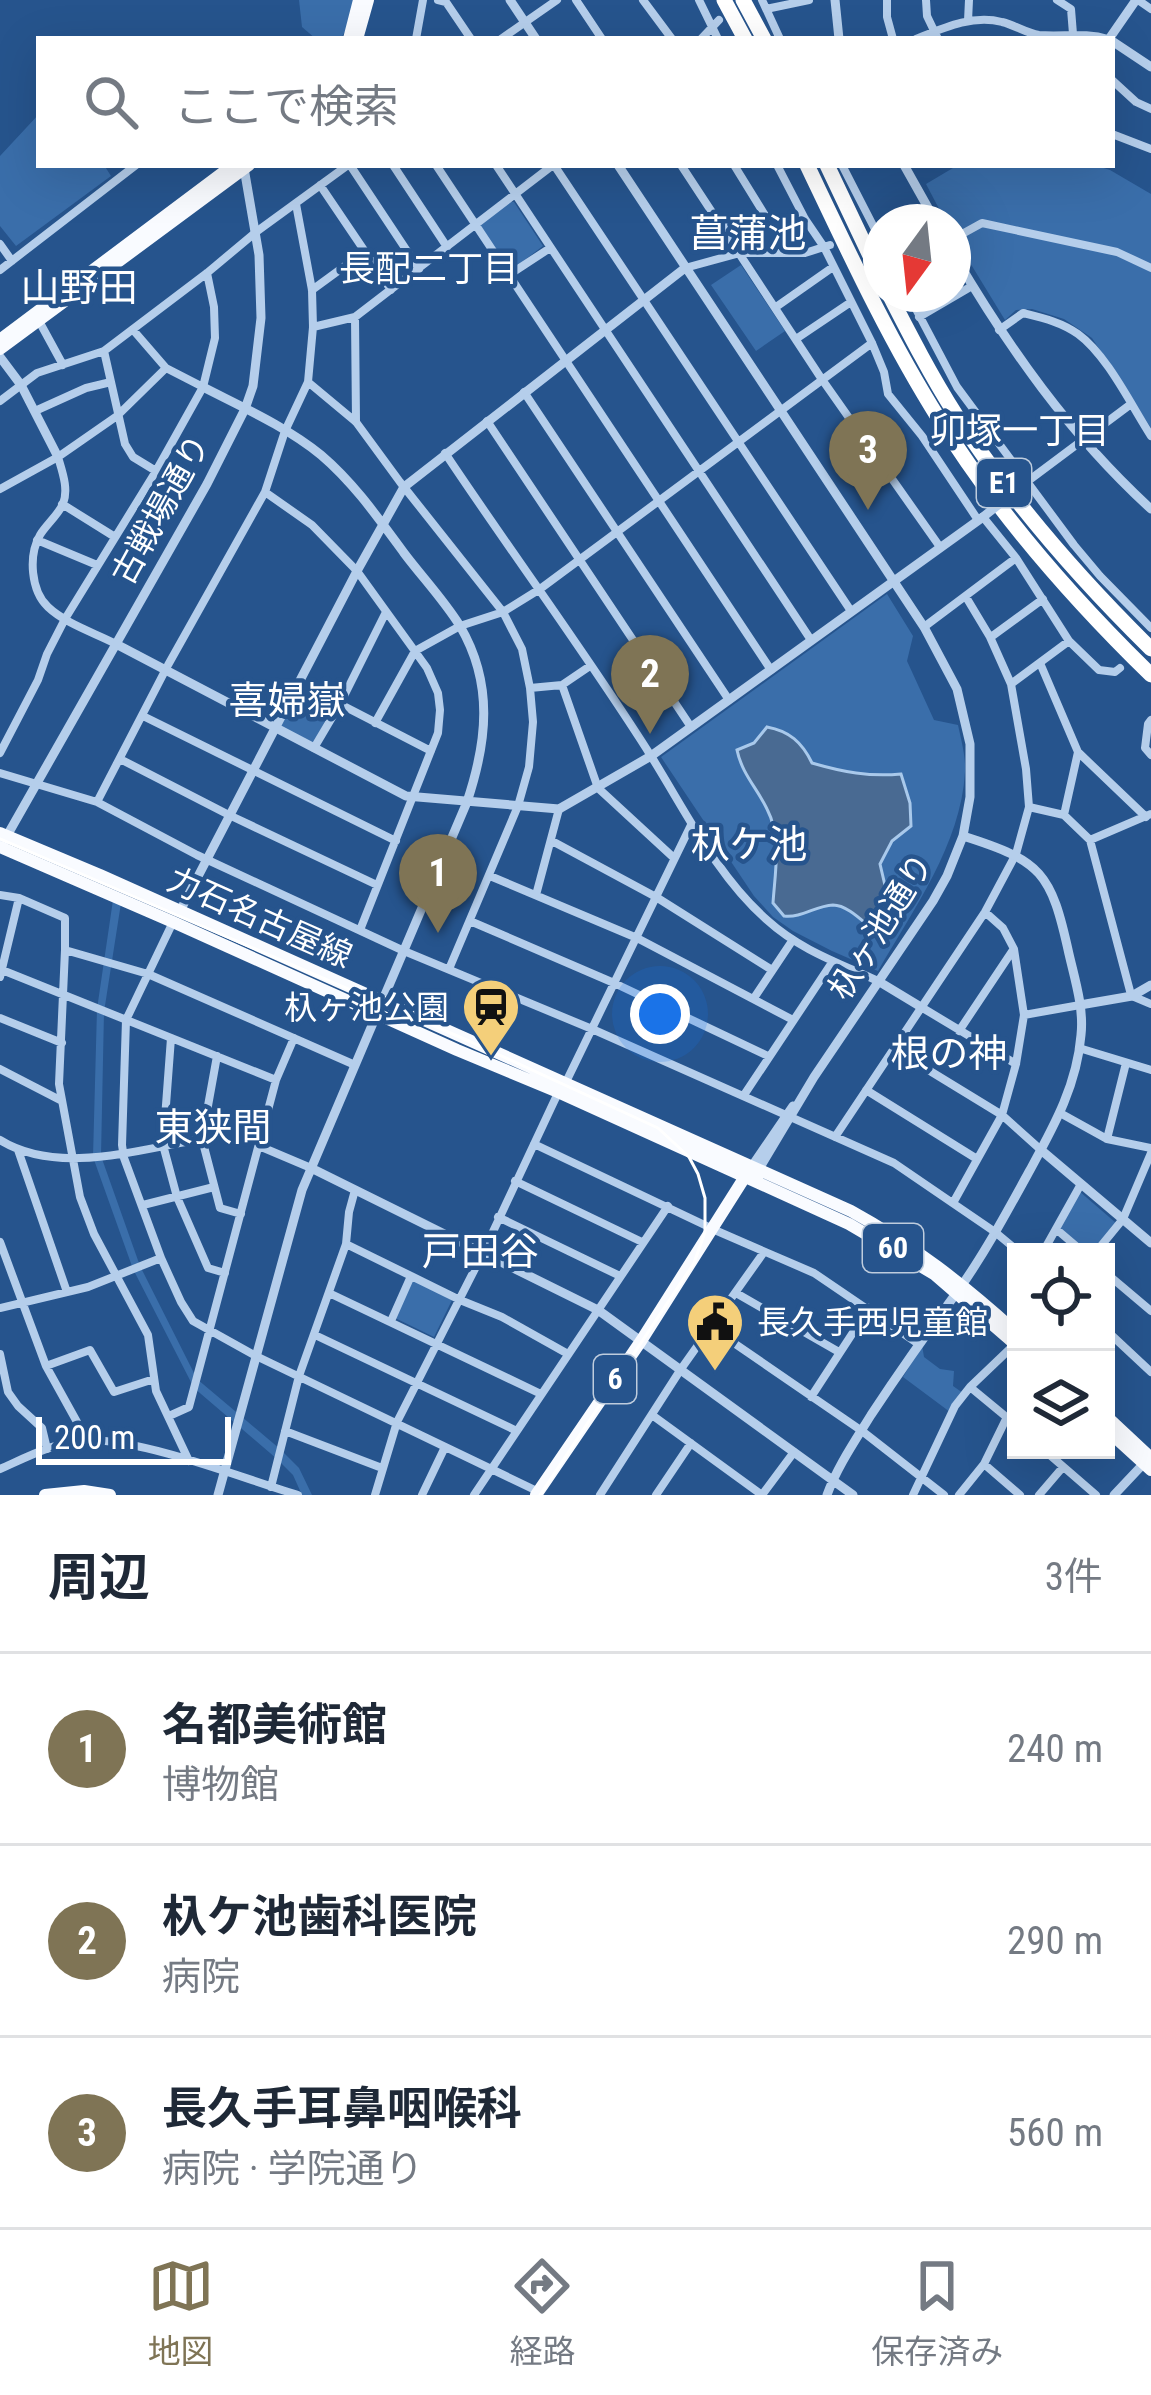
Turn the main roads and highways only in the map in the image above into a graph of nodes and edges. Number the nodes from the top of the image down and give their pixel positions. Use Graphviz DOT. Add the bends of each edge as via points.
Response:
graph roads {
  1 [pos="364,0"];
  2 [pos="724,0"];
  3 [pos="743,0"];
  4 [pos="354,36"];
  5 [pos="743,36"];
  6 [pos="762,36"];
  7 [pos="239,168"];
  8 [pos="239,168"];
  9 [pos="808,168"];
  10 [pos="840,168"];
  11 [pos="863,230"];
  12 [pos="899,312"];
  13 [pos="0,340"];
  14 [pos="0,353"];
  15 [pos="1151,649"];
  16 [pos="1151,675"];
  17 [pos="2,839"];
  18 [pos="752,1173"];
  19 [pos="960,1288"];
  20 [pos="1007,1325"];
  21 [pos="1007,1335"];
  22 [pos="1115,1425"];
  23 [pos="1115,1436"];
  24 [pos="1149,1461"];
  25 [pos="538,1493"];
  26 [pos="50,1494"];
  27 [pos="110,1495"];
  1 -- 4 [label="main road"];
  2 -- 5 [label="highway"];
  3 -- 6 [label="highway"];
  7 -- 14 [label="main road"];
  8 -- 13 [label="main road"];
  9 -- 16 [label="highway, E1" via="940,422 1040,558"];
  10 -- 11 [label="highway"];
  12 -- 15 [label="highway, E1" via="988,462"];
  17 -- 18 [label="main road, 力石名古屋線"];
  18 -- 19 [label="main road, 60" via="886,1230"];
  18 -- 25 [label="main road, 6"];
  19 -- 20 [label="main road, 60"];
  19 -- 21 [label="main road, 60"];
  22 -- 24 [label="main road"];
  23 -- 24 [label="main road"];
  26 -- 27 [label="main road"];
}
